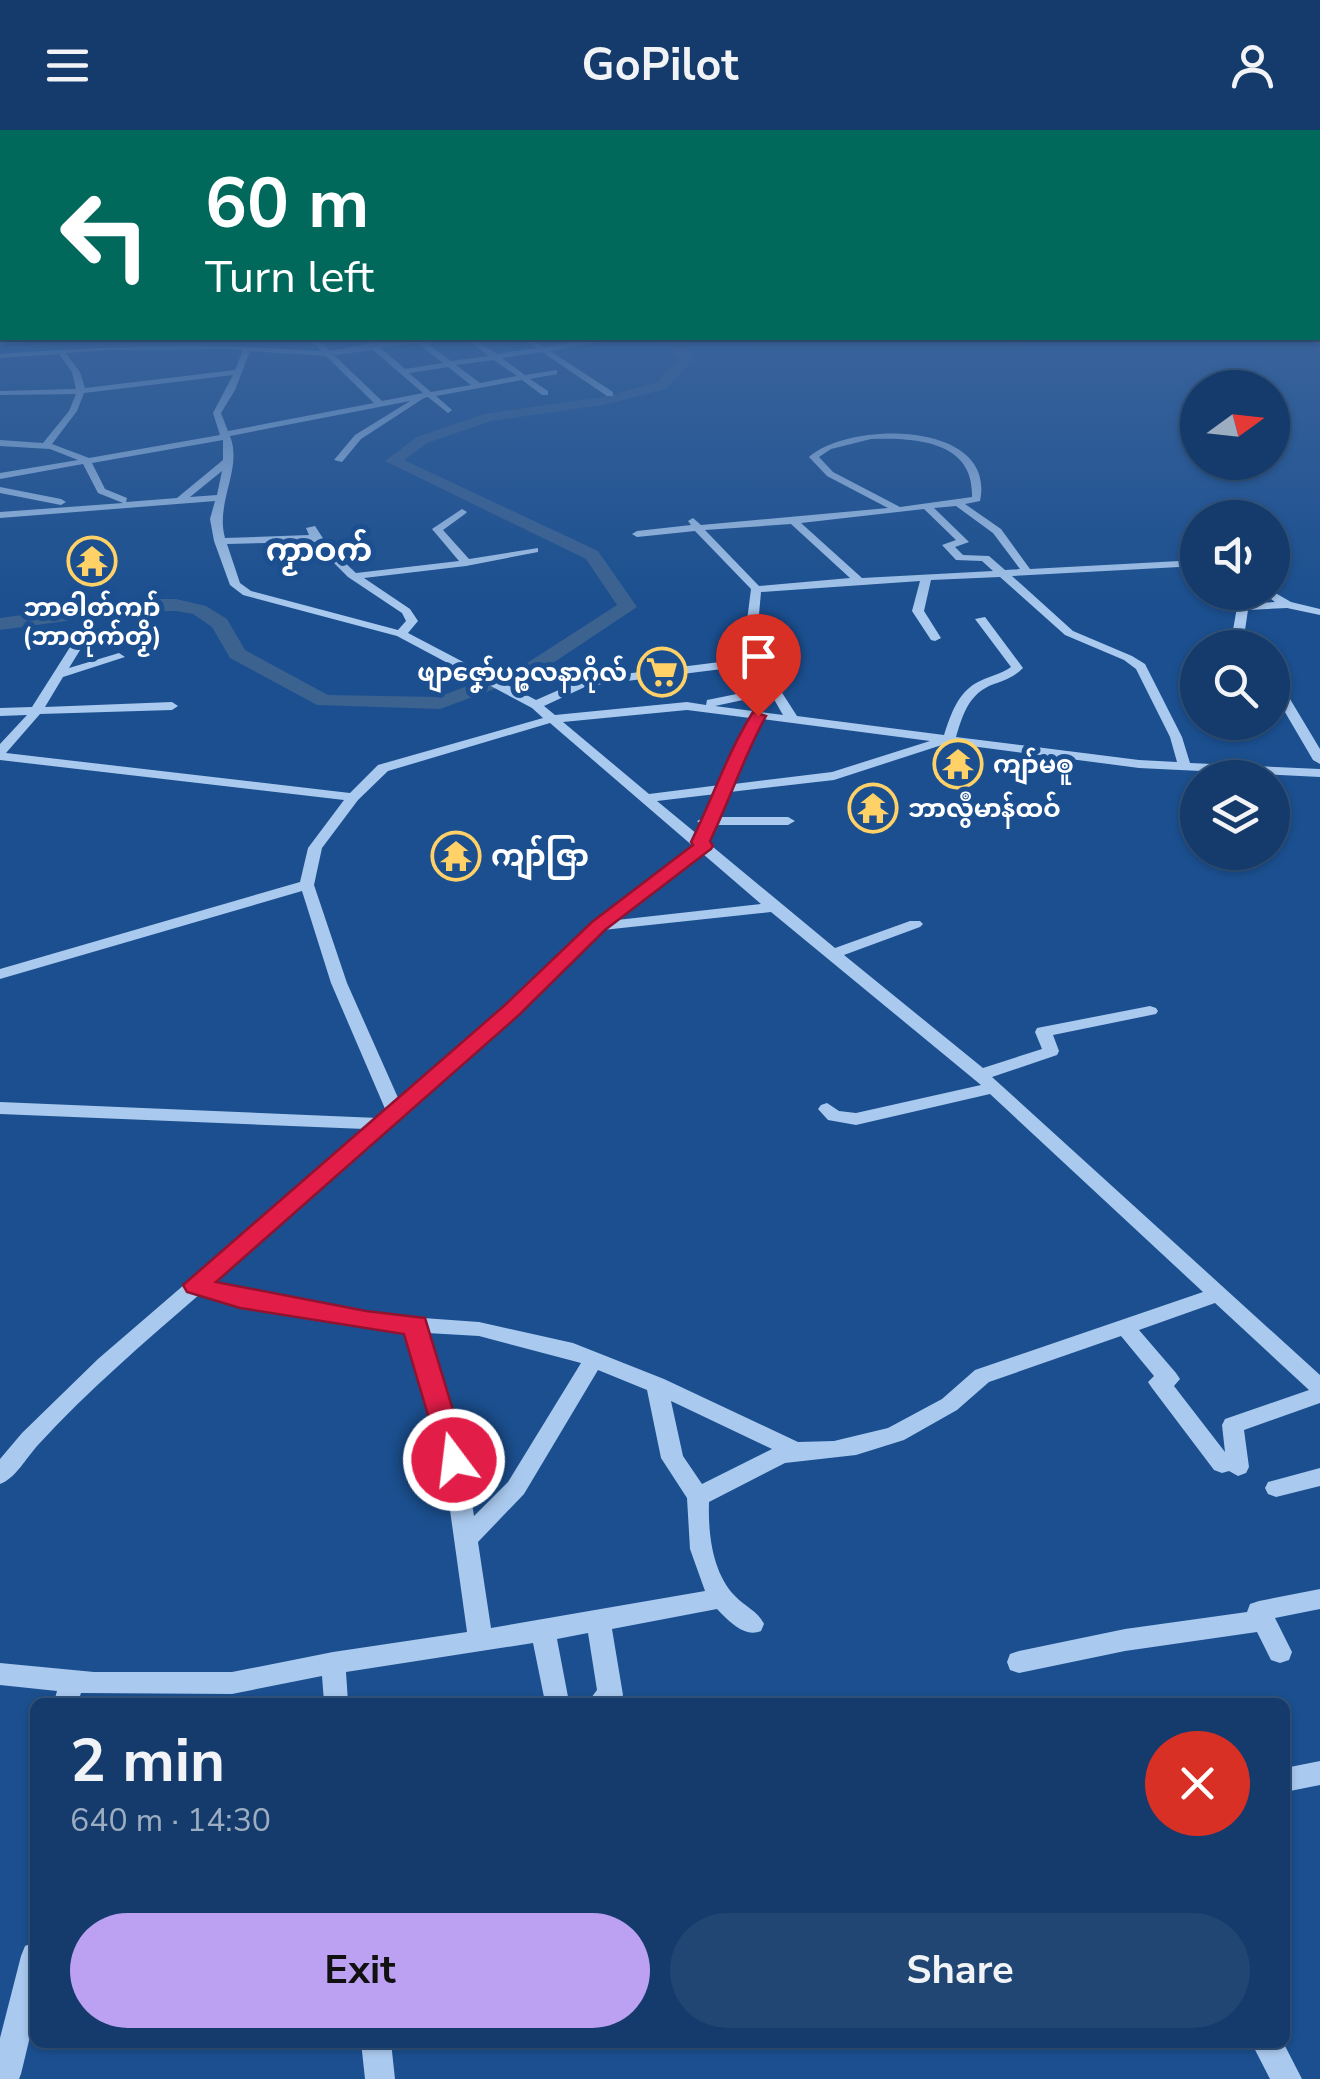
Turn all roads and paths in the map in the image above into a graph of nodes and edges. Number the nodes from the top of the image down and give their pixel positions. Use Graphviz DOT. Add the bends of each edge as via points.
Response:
graph roads {
  1 [pos="56,430"];
  2 [pos="223,430"];
  3 [pos="258,430"];
  4 [pos="369,430"];
  5 [pos="225,436"];
  6 [pos="0,443"];
  7 [pos="46,445"];
  8 [pos="86,460"];
  9 [pos="339,460"];
  10 [pos="228,461"];
  11 [pos="0,476"];
  12 [pos="0,490"];
  13 [pos="220,498"];
  14 [pos="180,501"];
  15 [pos="139,503"];
  16 [pos="959,504"];
  17 [pos="926,506"];
  18 [pos="80,508"];
  19 [pos="899,510"];
  20 [pos="462,512"];
  21 [pos="0,515"];
  22 [pos="693,520"];
  23 [pos="794,520"];
  24 [pos="637,534"];
  25 [pos="219,541"];
  26 [pos="534,550"];
  27 [pos="466,564"];
  28 [pos="1180,564"];
  29 [pos="1027,572"];
  30 [pos="1000,574"];
  31 [pos="357,576"];
  32 [pos="926,578"];
  33 [pos="859,581"];
  34 [pos="756,589"];
  35 [pos="1290,606"];
  36 [pos="1320,612"];
  37 [pos="981,618"];
  38 [pos="401,634"];
  39 [pos="61,638"];
  40 [pos="935,638"];
  41 [pos="120,657"];
  42 [pos="759,660"];
  43 [pos="57,675"];
  44 [pos="774,690"];
  45 [pos="536,705"];
  46 [pos="172,706"];
  47 [pos="687,706"];
  48 [pos="1290,709"];
  49 [pos="0,712"];
  50 [pos="34,714"];
  51 [pos="758,716"];
  52 [pos="552,719"];
  53 [pos="792,719"];
  54 [pos="948,740"];
  55 [pos="0,753"];
  56 [pos="1183,760"];
  57 [pos="1320,760"];
  58 [pos="1180,765"];
  59 [pos="1290,771"];
  60 [pos="1320,772"];
  61 [pos="728,785"];
  62 [pos="353,797"];
  63 [pos="647,798"];
  64 [pos="712,821"];
  65 [pos="788,821"];
  66 [pos="677,822"];
  67 [pos="702,844"];
  68 [pos="306,885"];
  69 [pos="774,908"];
  70 [pos="915,924"];
  71 [pos="598,926"];
  72 [pos="832,954"];
  73 [pos="0,974"];
  74 [pos="1150,1011"];
  75 [pos="988,1081"];
  76 [pos="0,1108"];
  77 [pos="826,1109"];
  78 [pos="388,1118"];
  79 [pos="196,1285"];
  80 [pos="1220,1294"];
  81 [pos="415,1325"];
  82 [pos="1124,1326"];
  83 [pos="594,1360"];
  84 [pos="657,1386"];
  85 [pos="1320,1392"];
  86 [pos="796,1451"];
  87 [pos="0,1476"];
  88 [pos="1320,1477"];
  89 [pos="1276,1488"];
  90 [pos="698,1497"];
  91 [pos="466,1539"];
  92 [pos="722,1598"];
  93 [pos="1320,1599"];
  94 [pos="598,1620"];
  95 [pos="1264,1620"];
  96 [pos="752,1624"];
  97 [pos="543,1631"];
  98 [pos="480,1640"];
  99 [pos="1280,1652"];
  100 [pos="333,1662"];
  101 [pos="1019,1662"];
  102 [pos="0,1674"];
  103 [pos="69,1692"];
  104 [pos="336,1698"];
  105 [pos="556,1698"];
  106 [pos="607,1698"];
  107 [pos="1320,1772"];
  108 [pos="1290,1779"];
  109 [pos="30,1976"];
  110 [pos="377,2048"];
  111 [pos="1269,2048"];
  112 [pos="0,2074"];
  113 [pos="380,2079"];
  114 [pos="1287,2079"];
  1 -- 7 [label="street"];
  2 -- 5 [label="street"];
  3 -- 5 [label="street"];
  4 -- 9 [label="street"];
  5 -- 8 [label="street"];
  5 -- 10 [label="street"];
  6 -- 7 [label="street"];
  7 -- 8 [label="street"];
  8 -- 11 [label="street"];
  8 -- 15 [label="street" via="101,491"];
  10 -- 13 [label="street"];
  10 -- 14 [label="street"];
  12 -- 18 [label="street"];
  13 -- 14 [label="street"];
  13 -- 25 [label="street"];
  14 -- 15 [label="street"];
  15 -- 18 [label="street"];
  16 -- 29 [label="street" via="997,531"];
  17 -- 19 [label="street"];
  17 -- 19 [label="street" via="977,499 972,465 948,446 892,434 853,439 814,457 830,474"];
  17 -- 30 [label="street" via="964,542 948,545 960,558 985,558"];
  18 -- 21 [label="street"];
  19 -- 23 [label="street"];
  20 -- 27 [label="street" via="437,529"];
  22 -- 23 [label="street"];
  22 -- 24 [label="street"];
  22 -- 34 [label="street"];
  23 -- 33 [label="street"];
  25 -- 31 [label="street" via="312,533"];
  25 -- 38 [label="street" via="235,585 247,594"];
  26 -- 27 [label="street"];
  27 -- 31 [label="street"];
  28 -- 29 [label="street"];
  29 -- 30 [label="street"];
  30 -- 32 [label="street"];
  30 -- 56 [label="street" via="1069,633 1141,667"];
  31 -- 38 [label="street" via="406,611 412,622"];
  32 -- 33 [label="street"];
  32 -- 40 [label="street" via="918,611"];
  33 -- 34 [label="street"];
  34 -- 42 [label="street" via="751,638"];
  35 -- 36 [label="street"];
  37 -- 54 [label="street" via="1017,668 966,695"];
  38 -- 45 [label="street"];
  39 -- 43 [label="street" via="80,642"];
  41 -- 43 [label="street"];
  42 -- 44 [label="street"];
  42 -- 45 [label="street" via="584,683"];
  43 -- 50 [label="street"];
  44 -- 47 [label="street"];
  44 -- 53 [label="street"];
  45 -- 52 [label="street"];
  46 -- 50 [label="street"];
  47 -- 51 [label="street"];
  47 -- 52 [label="street"];
  48 -- 57 [label="street"];
  49 -- 50 [label="street"];
  50 -- 55 [label="street"];
  51 -- 53 [label="street"];
  51 -- 61 [label="street"];
  52 -- 62 [label="street" via="384,768"];
  52 -- 63 [label="street"];
  53 -- 54 [label="street"];
  54 -- 58 [label="street"];
  54 -- 61 [label="street" via="834,776"];
  55 -- 62 [label="street"];
  59 -- 60 [label="street"];
  61 -- 63 [label="street"];
  61 -- 64 [label="street"];
  62 -- 68 [label="street" via="315,848"];
  63 -- 66 [label="street"];
  64 -- 65 [label="street"];
  64 -- 66 [label="street"];
  64 -- 67 [label="street"];
  66 -- 67 [label="street"];
  67 -- 69 [label="street"];
  67 -- 71 [label="street"];
  68 -- 73 [label="street"];
  68 -- 78 [label="street"];
  69 -- 71 [label="street"];
  69 -- 72 [label="street"];
  70 -- 72 [label="street"];
  71 -- 78 [label="street"];
  72 -- 75 [label="street"];
  74 -- 75 [label="street" via="1043,1032 1051,1051"];
  75 -- 77 [label="street" via="856,1119"];
  75 -- 80 [label="street"];
  76 -- 78 [label="street"];
  78 -- 79 [label="street"];
  79 -- 81 [label="street" via="240,1299"];
  79 -- 87 [label="street" via="93,1377"];
  80 -- 82 [label="street"];
  80 -- 85 [label="street"];
  81 -- 83 [label="street" via="479,1329"];
  81 -- 91 [label="street" via="454,1460"];
  82 -- 85 [label="street" via="1169,1379 1158,1382 1230,1466 1234,1425"];
  82 -- 86 [label="street" via="982,1376 910,1431 832,1450"];
  83 -- 84 [label="street"];
  83 -- 91 [label="street" via="516,1488"];
  84 -- 86 [label="street"];
  84 -- 90 [label="street" via="672,1458"];
  86 -- 90 [label="street"];
  88 -- 89 [label="street"];
  90 -- 92 [label="street" via="698,1538"];
  91 -- 98 [label="street"];
  92 -- 94 [label="street"];
  92 -- 96 [label="street"];
  93 -- 95 [label="street" via="1259,1610"];
  94 -- 97 [label="street"];
  94 -- 106 [label="street"];
  95 -- 99 [label="street"];
  95 -- 101 [label="street"];
  97 -- 98 [label="street"];
  97 -- 105 [label="street"];
  98 -- 100 [label="street"];
  100 -- 103 [label="street" via="232,1683"];
  100 -- 104 [label="street"];
  102 -- 103 [label="street"];
  107 -- 108 [label="street"];
  109 -- 112 [label="street" via="6,2074"];
  110 -- 113 [label="street"];
  111 -- 114 [label="street"];
}
